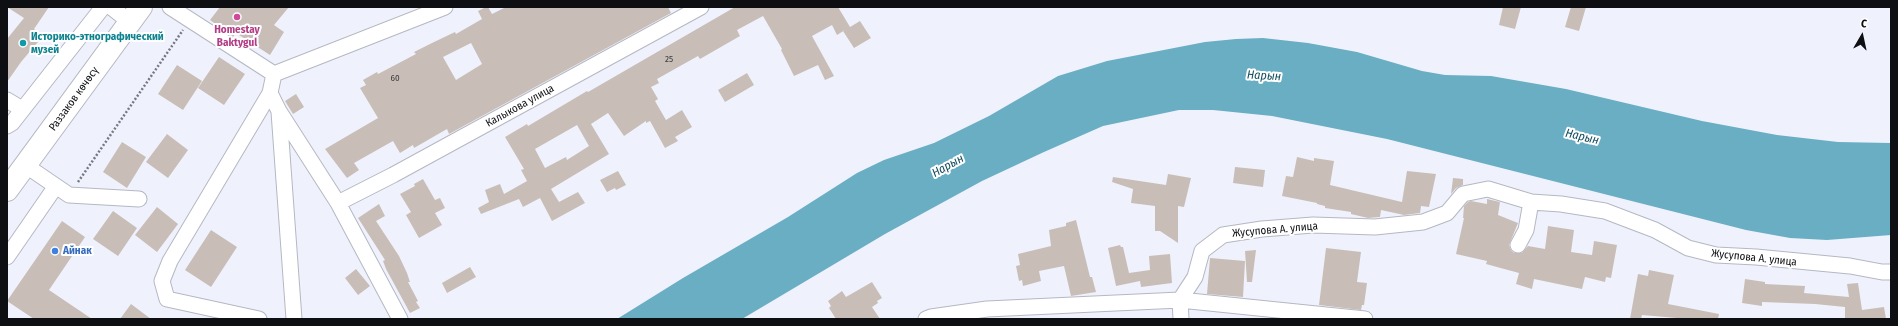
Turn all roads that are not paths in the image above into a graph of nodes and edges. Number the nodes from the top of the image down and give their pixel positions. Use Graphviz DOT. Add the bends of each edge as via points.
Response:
graph roads {
  1 [pos="103,7"];
  2 [pos="111,7"];
  3 [pos="170,7"];
  4 [pos="445,7"];
  5 [pos="701,7"];
  6 [pos="135,14"];
  7 [pos="274,74"];
  8 [pos="270,93"];
  9 [pos="7,100"];
  10 [pos="22,110"];
  11 [pos="279,111"];
  12 [pos="7,126"];
  13 [pos="26,165"];
  14 [pos="56,186"];
  15 [pos="7,190"];
  16 [pos="139,199"];
  17 [pos="1530,202"];
  18 [pos="338,203"];
  19 [pos="1518,244"];
  20 [pos="7,257"];
  21 [pos="1891,272"];
  22 [pos="1180,300"];
  23 [pos="1365,318"];
  24 [pos="259,319"];
  25 [pos="294,319"];
  26 [pos="400,319"];
  27 [pos="926,319"];
  28 [pos="1181,319"];
  1 -- 10 [label="street"];
  2 -- 6 [label="street"];
  3 -- 7 [label="street"];
  4 -- 7 [label="street"];
  5 -- 18 [label="street, Калыкова улица"];
  6 -- 13 [label="highway, Раззаков көчөсү"];
  7 -- 8 [label="street"];
  8 -- 11 [label="street"];
  8 -- 24 [label="street" via="170,261 162,280 167,299"];
  9 -- 10 [label="street"];
  10 -- 12 [label="street"];
  11 -- 18 [label="street"];
  11 -- 25 [label="street"];
  13 -- 14 [label="street"];
  13 -- 15 [label="highway, Раззаков көчөсү"];
  14 -- 16 [label="street" via="69,195"];
  14 -- 20 [label="street"];
  17 -- 19 [label="street" via="1526,230"];
  17 -- 21 [label="street, Жусупова А. улица" via="1605,211 1655,230 1688,248 1716,255 1850,266"];
  17 -- 22 [label="street, Жусупова А. улица" via="1488,189 1463,194 1446,214 1423,222 1375,227 1313,225 1223,235 1202,252 1195,277"];
  18 -- 26 [label="street"];
  22 -- 23 [label="street"];
  22 -- 27 [label="street" via="987,309"];
  22 -- 28 [label="street"];
}
